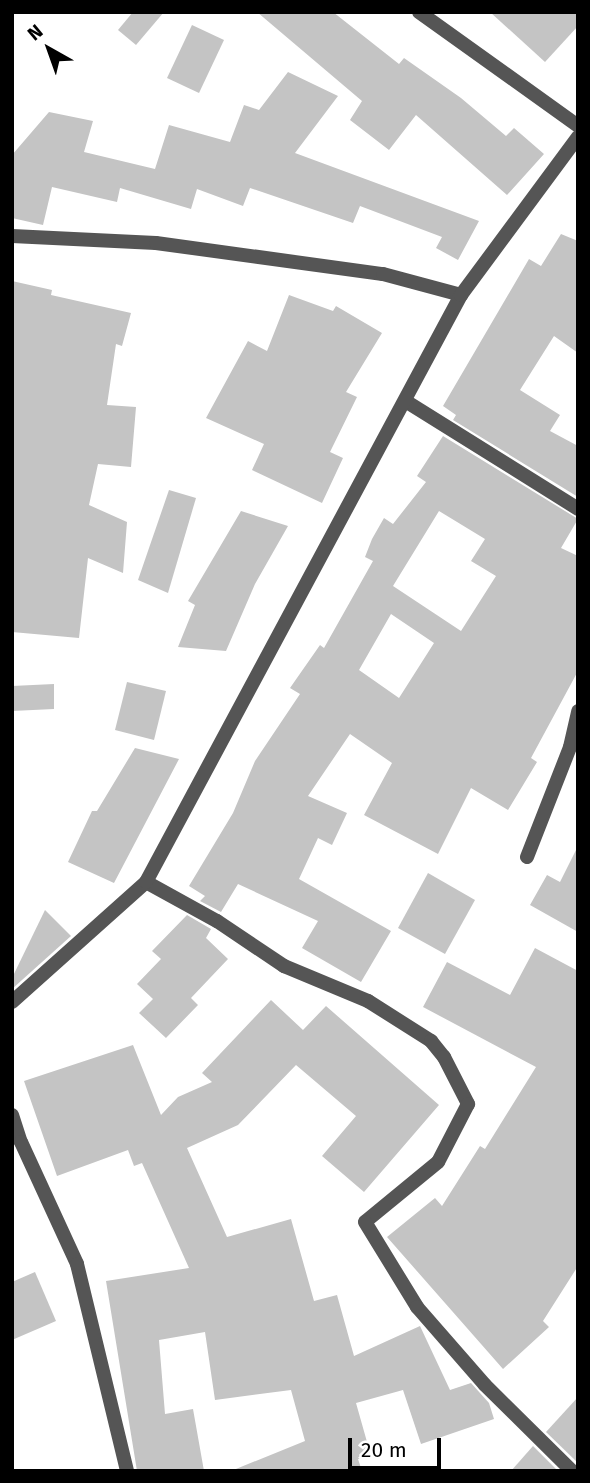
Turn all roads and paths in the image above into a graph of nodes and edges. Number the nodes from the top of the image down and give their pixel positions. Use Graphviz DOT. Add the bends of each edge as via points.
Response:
graph roads {
  1 [pos="419,12"];
  2 [pos="578,126"];
  3 [pos="578,137"];
  4 [pos="12,236"];
  5 [pos="461,295"];
  6 [pos="407,402"];
  7 [pos="578,509"];
  8 [pos="578,711"];
  9 [pos="527,857"];
  10 [pos="146,882"];
  11 [pos="12,1002"];
  12 [pos="12,1115"];
  13 [pos="127,1471"];
  14 [pos="572,1471"];
  1 -- 2 [label="street"];
  3 -- 5 [label="street"];
  4 -- 5 [label="street" via="156,243 383,274"];
  5 -- 6 [label="street"];
  6 -- 7 [label="street"];
  6 -- 10 [label="street"];
  8 -- 9 [label="street" via="570,747"];
  10 -- 11 [label="street"];
  10 -- 14 [label="street" via="217,920 284,966 368,1001 431,1041 444,1057 468,1104 439,1162 365,1222 417,1307 485,1385"];
  12 -- 13 [label="street" via="77,1264"];
}
